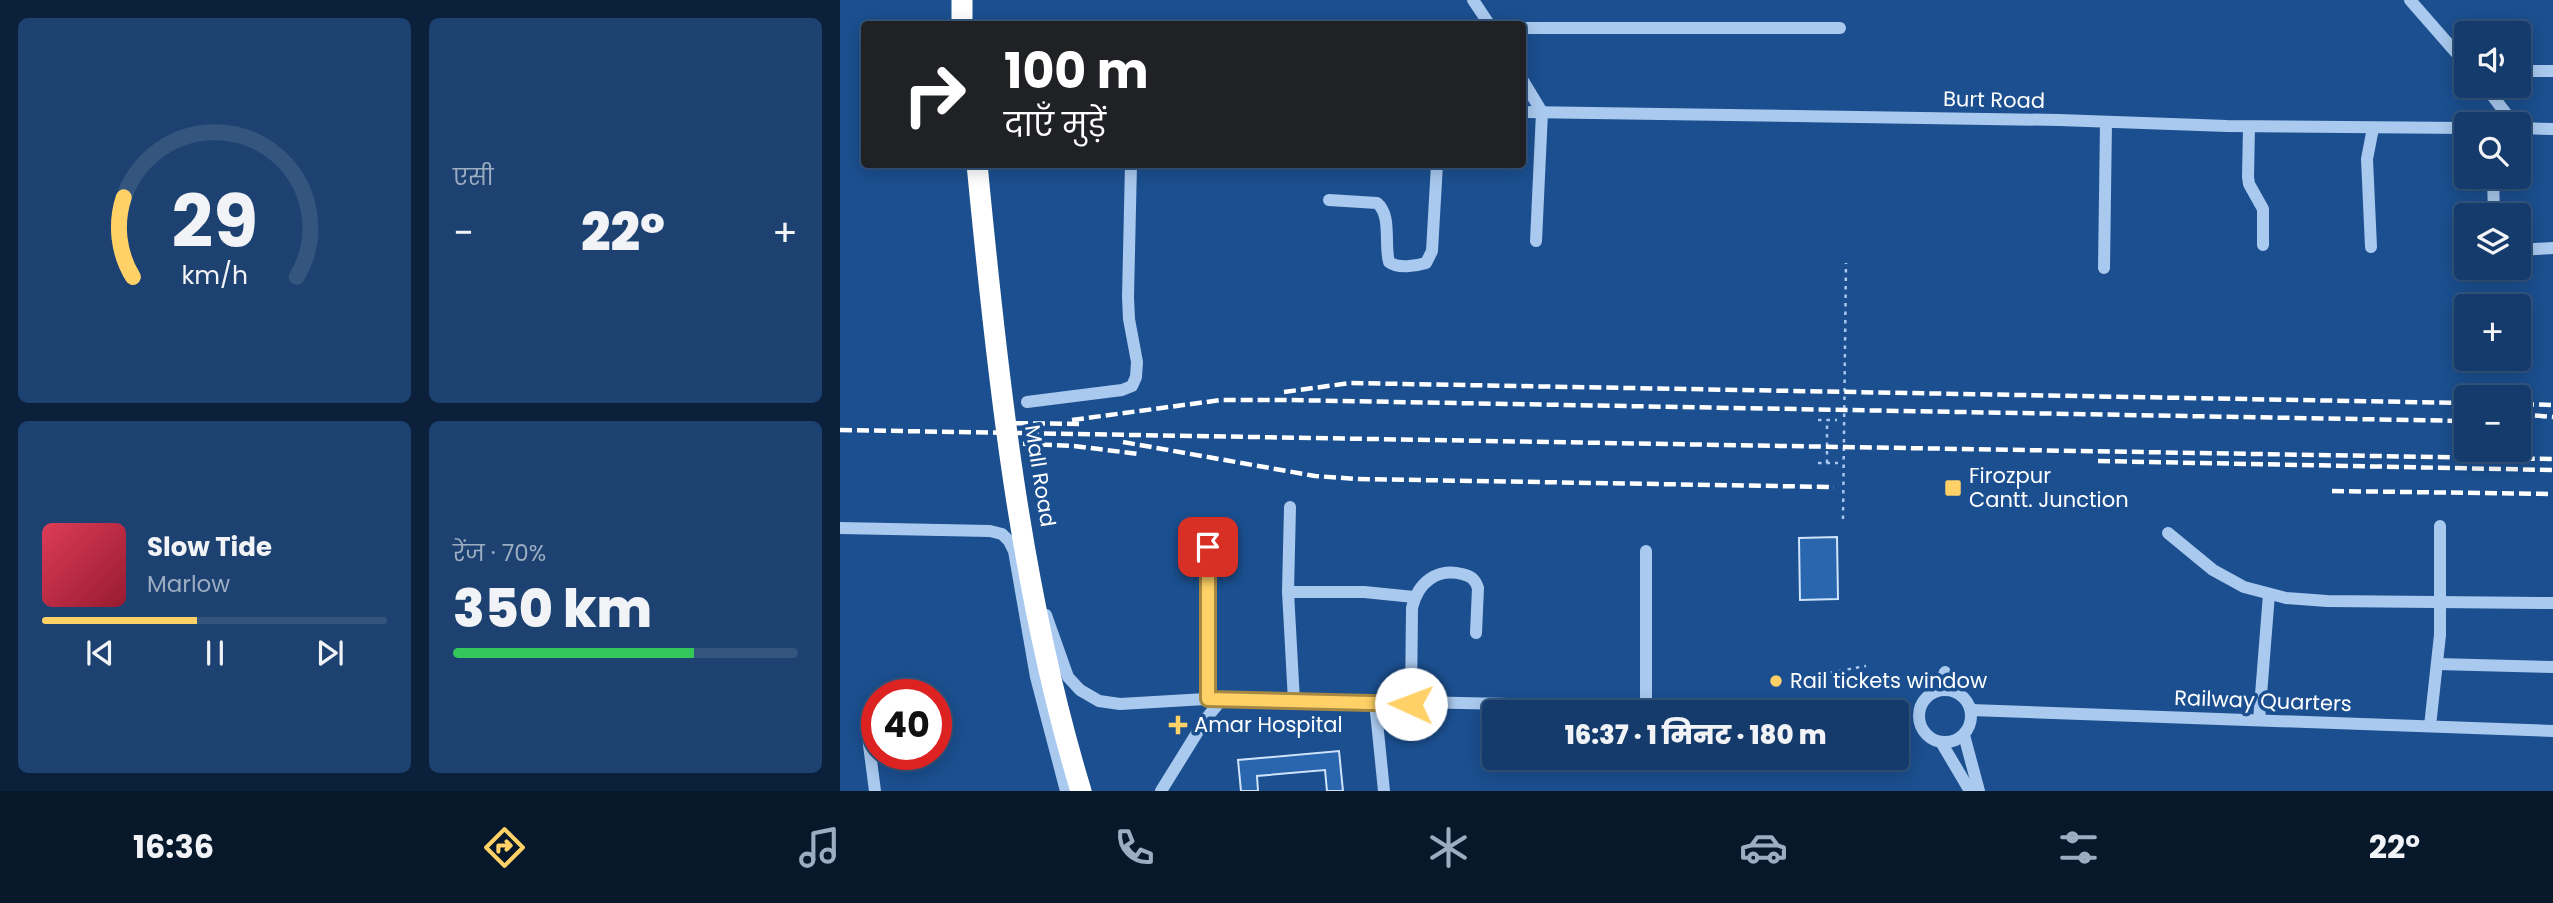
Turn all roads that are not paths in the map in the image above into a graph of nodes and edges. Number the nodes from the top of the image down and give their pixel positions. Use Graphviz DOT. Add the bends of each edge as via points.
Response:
graph roads {
  1 [pos="962,0"];
  2 [pos="976,0"];
  3 [pos="1473,0"];
  4 [pos="2410,0"];
  5 [pos="962,21"];
  6 [pos="977,21"];
  7 [pos="1487,21"];
  8 [pos="1526,28"];
  9 [pos="1840,28"];
  10 [pos="2454,50"];
  11 [pos="2531,71"];
  12 [pos="2553,71"];
  13 [pos="1526,86"];
  14 [pos="2494,98"];
  15 [pos="1526,112"];
  16 [pos="1542,112"];
  17 [pos="2505,112"];
  18 [pos="2106,122"];
  19 [pos="2249,127"];
  20 [pos="2372,128"];
  21 [pos="2454,128"];
  22 [pos="2531,128"];
  23 [pos="2553,129"];
  24 [pos="977,168"];
  25 [pos="1131,168"];
  26 [pos="1437,168"];
  27 [pos="1329,200"];
  28 [pos="1536,241"];
  29 [pos="2263,245"];
  30 [pos="2371,247"];
  31 [pos="2553,248"];
  32 [pos="2531,249"];
  33 [pos="2104,268"];
  34 [pos="1027,402"];
  35 [pos="1290,508"];
  36 [pos="2440,526"];
  37 [pos="840,528"];
  38 [pos="2168,533"];
  39 [pos="1208,547"];
  40 [pos="1026,548"];
  41 [pos="1646,551"];
  42 [pos="1288,592"];
  43 [pos="2269,594"];
  44 [pos="1414,597"];
  45 [pos="2441,601"];
  46 [pos="2553,603"];
  47 [pos="1476,633"];
  48 [pos="2437,664"];
  49 [pos="2553,667"];
  50 [pos="1945,672"];
  51 [pos="1939,690"];
  52 [pos="1223,698"];
  53 [pos="1208,699"];
  54 [pos="1646,700"];
  55 [pos="1294,701"];
  56 [pos="1375,702"];
  57 [pos="1411,704"];
  58 [pos="1482,704"];
  59 [pos="1971,710"];
  60 [pos="1909,716"];
  61 [pos="1919,719"];
  62 [pos="2259,720"];
  63 [pos="2430,726"];
  64 [pos="2553,731"];
  65 [pos="1964,734"];
  66 [pos="1941,742"];
  67 [pos="872,770"];
  68 [pos="875,791"];
  69 [pos="1066,791"];
  70 [pos="1081,791"];
  71 [pos="1161,791"];
  72 [pos="1384,791"];
  73 [pos="1969,791"];
  74 [pos="1979,791"];
  1 -- 5 [label="highway"];
  2 -- 6 [label="highway"];
  3 -- 7 [label="street"];
  4 -- 10 [label="street"];
  8 -- 9 [label="street"];
  11 -- 12 [label="street"];
  13 -- 16 [label="street"];
  14 -- 17 [label="street"];
  15 -- 16 [label="street, Burt Road"];
  16 -- 18 [label="street, Burt Road"];
  16 -- 28 [label="street"];
  18 -- 19 [label="street, Burt Road"];
  18 -- 33 [label="street"];
  19 -- 20 [label="street, Burt Road"];
  19 -- 29 [label="street" via="2248,177 2263,209"];
  20 -- 21 [label="street, Burt Road"];
  20 -- 30 [label="street" via="2367,159"];
  22 -- 23 [label="street"];
  24 -- 40 [label="highway, Mall Road, bridge" via="990,300"];
  25 -- 34 [label="street" via="1128,297 1136,377 1132,386 1122,390"];
  26 -- 27 [label="street" via="1432,251 1426,263 1389,262 1384,215 1377,203"];
  31 -- 32 [label="street"];
  35 -- 42 [label="street"];
  36 -- 45 [label="street"];
  37 -- 69 [label="street" via="990,531 1009,541 1036,677"];
  38 -- 43 [label="street" via="2213,570"];
  39 -- 53 [label="street"];
  40 -- 53 [label="street, bridge" via="1060,657 1068,677 1080,690 1099,701 1120,704"];
  40 -- 70 [label="highway, Mall Road, bridge" via="1048,672"];
  41 -- 54 [label="street"];
  42 -- 44 [label="street"];
  42 -- 55 [label="street"];
  43 -- 45 [label="street" via="2327,601"];
  43 -- 62 [label="street"];
  44 -- 47 [label="street" via="1441,572 1471,576 1479,588"];
  44 -- 57 [label="street"];
  45 -- 46 [label="street"];
  45 -- 48 [label="street"];
  48 -- 49 [label="street"];
  48 -- 63 [label="street"];
  50 -- 51 [label="street"];
  51 -- 59 [label="street" via="1954,691 1965,698"];
  51 -- 61 [label="street" via="1920,706"];
  52 -- 53 [label="street"];
  52 -- 55 [label="street"];
  52 -- 71 [label="street"];
  55 -- 56 [label="street"];
  56 -- 57 [label="street"];
  56 -- 72 [label="street"];
  57 -- 58 [label="street"];
  59 -- 62 [label="street, Railway Quarters"];
  59 -- 65 [label="street"];
  60 -- 61 [label="street"];
  61 -- 66 [label="street" via="1926,734"];
  62 -- 63 [label="street, Railway Quarters"];
  63 -- 64 [label="street, Railway Quarters"];
  65 -- 66 [label="street"];
  65 -- 74 [label="street"];
  66 -- 73 [label="street"];
  67 -- 68 [label="street"];
}
